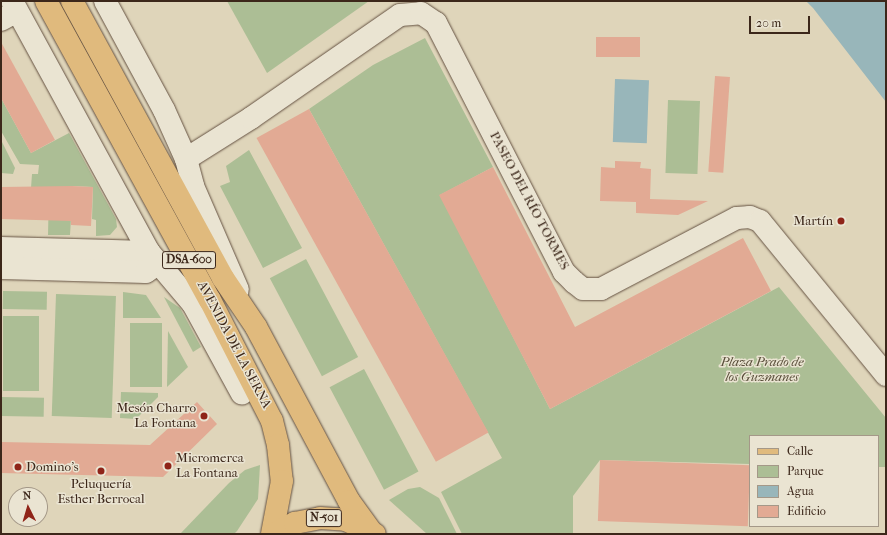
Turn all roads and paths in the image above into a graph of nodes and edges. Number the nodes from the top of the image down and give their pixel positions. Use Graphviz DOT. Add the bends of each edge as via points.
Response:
graph roads {
  1 [pos="46,1"];
  2 [pos="72,1"];
  3 [pos="106,1"];
  4 [pos="10,11"];
  5 [pos="186,159"];
  6 [pos="1,248"];
  7 [pos="154,258"];
  8 [pos="1,268"];
  9 [pos="250,317"];
  10 [pos="886,375"];
  11 [pos="242,394"];
  12 [pos="372,532"];
  13 [pos="273,534"];
  1 -- 13 [label="main road, AVENIDA DE LA SERNA / DSA-600" via="210,300 272,420 282,481"];
  2 -- 9 [label="main road, AVENIDA DE LA SERNA / DSA-600" via="223,278"];
  3 -- 5 [label="street, AVENIDA DE LA SERNA" via="164,110"];
  4 -- 7 [label="street, AVENIDA DE LA SERNA"];
  5 -- 9 [label="street, AVENIDA DE LA SERNA" via="193,186"];
  5 -- 10 [label="street, PASEO DEL RÍO TORMES" via="251,118 400,15 421,13 436,23 564,272 574,282 583,289 601,289 738,218 750,217 760,221"];
  6 -- 7 [label="street"];
  7 -- 8 [label="street" via="146,272"];
  7 -- 11 [label="street, AVENIDA DE LA SERNA" via="193,304"];
  9 -- 12 [label="main road, AVENIDA DE LA SERNA / DSA-600" via="350,502"];
  12 -- 13 [label="main road, N-501" via="346,520 320,518 295,523"];
}
